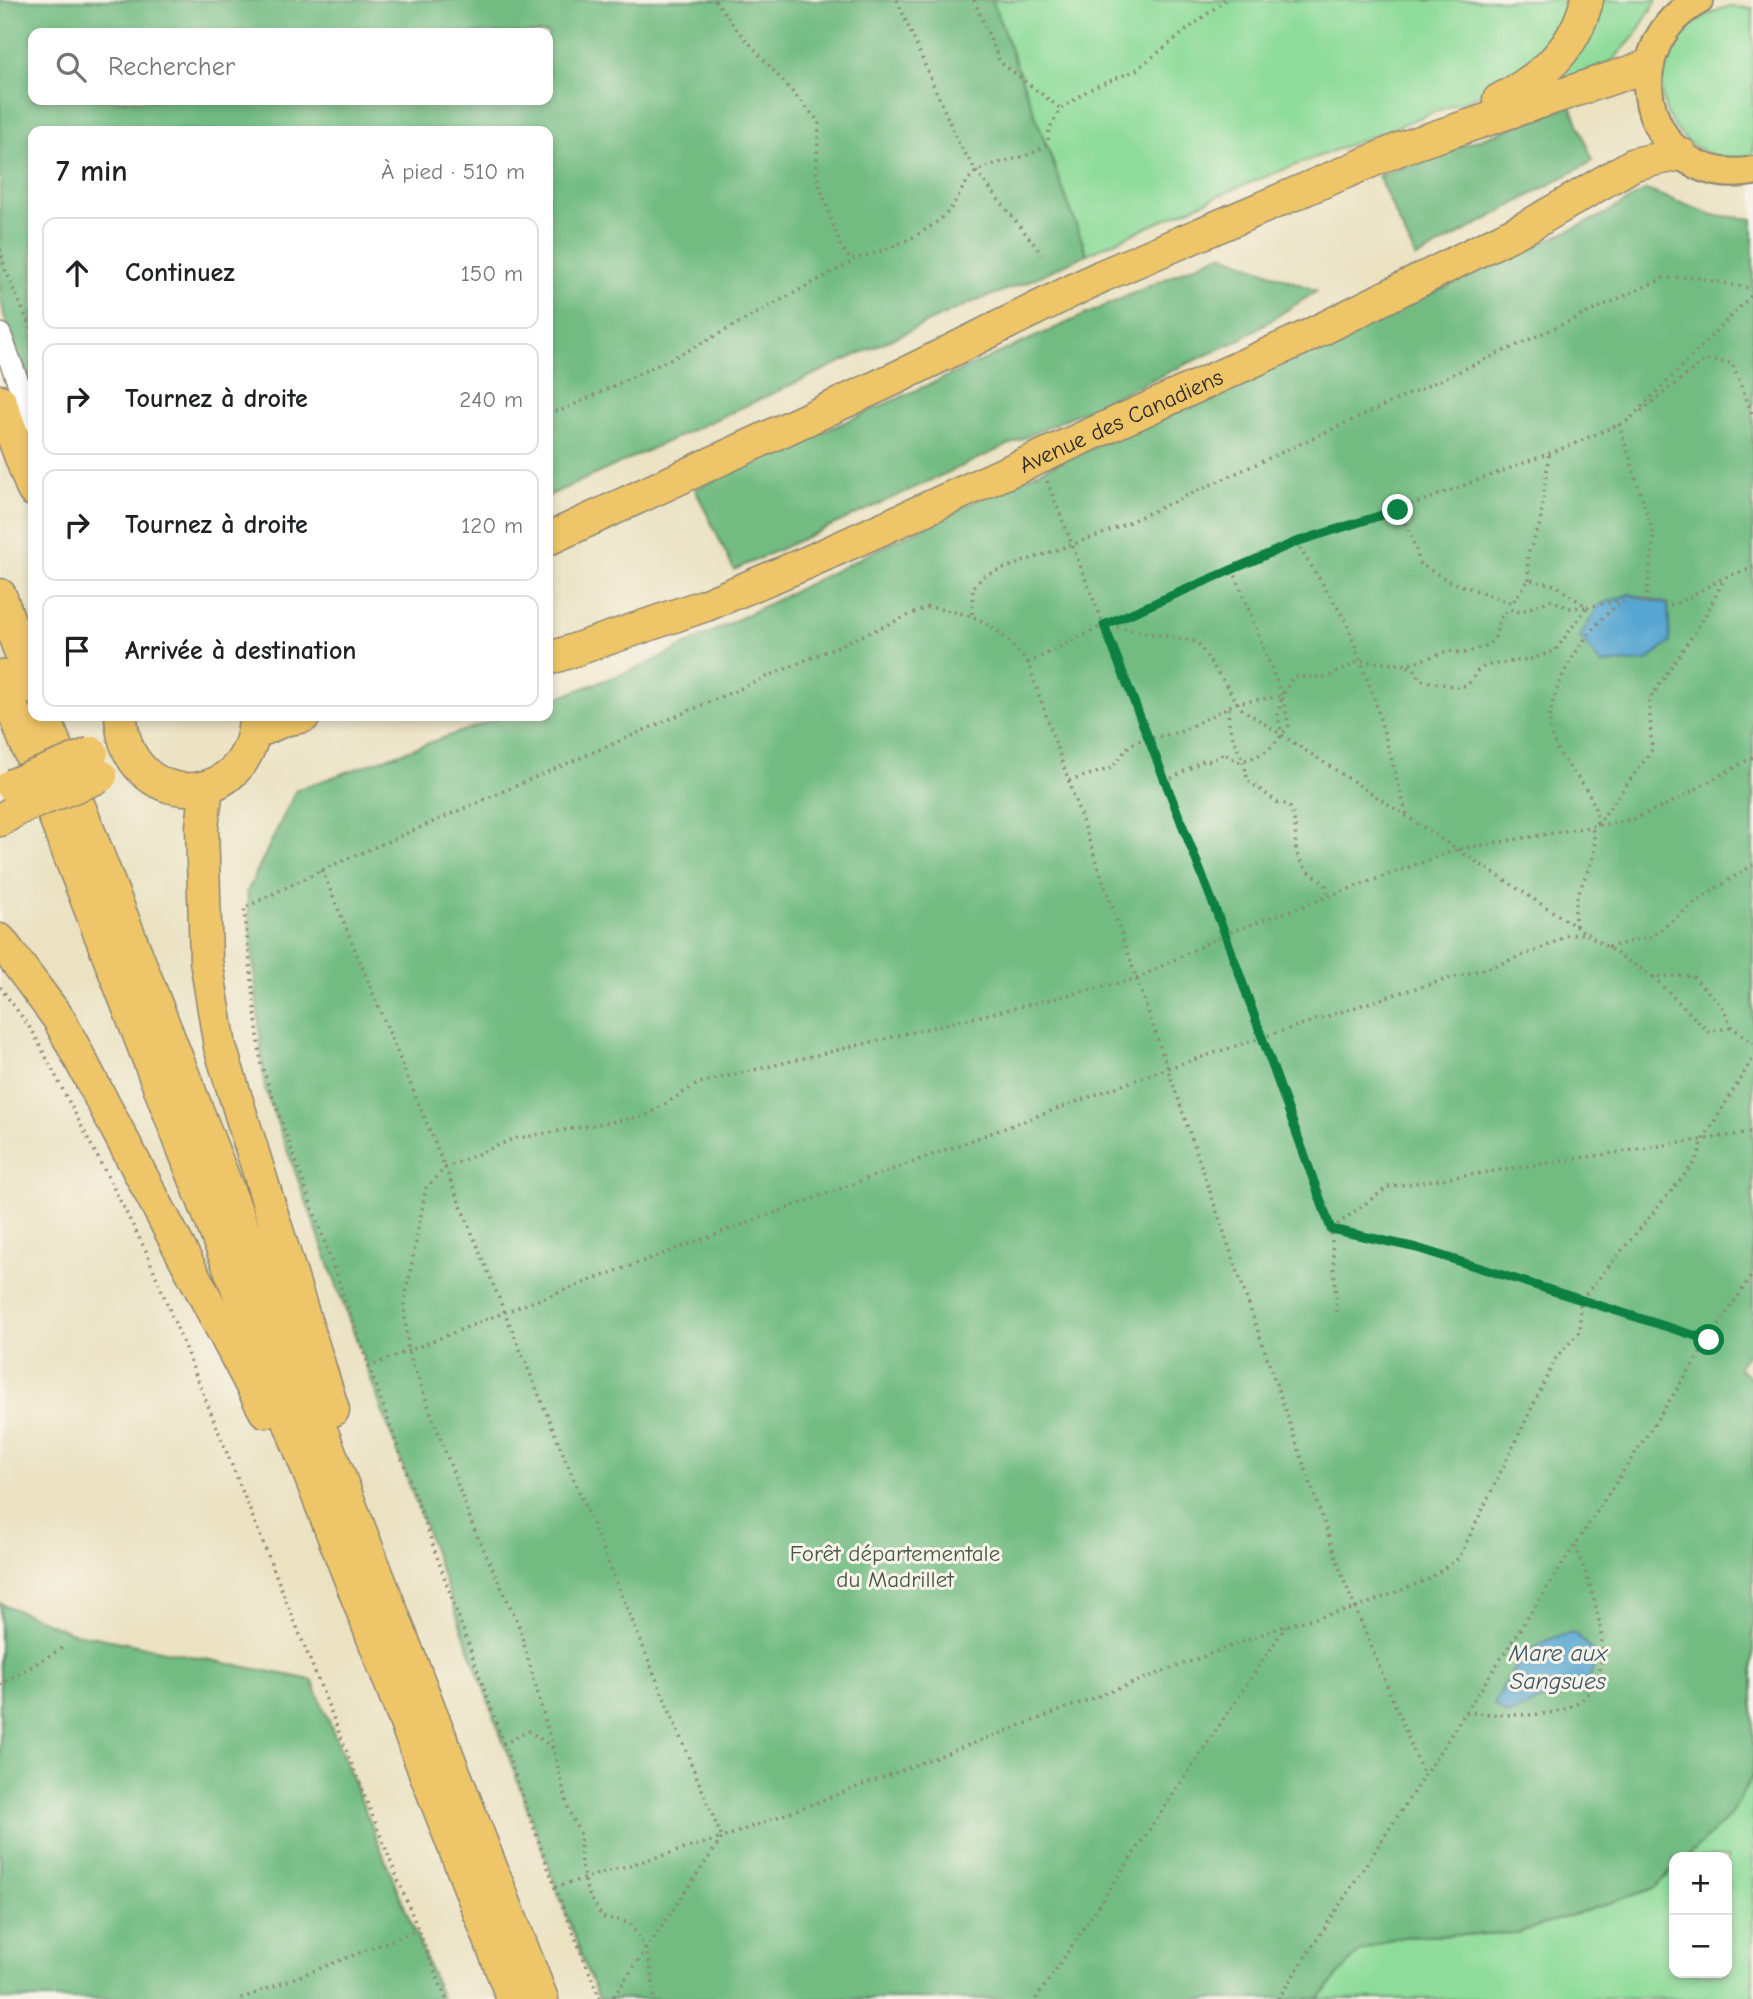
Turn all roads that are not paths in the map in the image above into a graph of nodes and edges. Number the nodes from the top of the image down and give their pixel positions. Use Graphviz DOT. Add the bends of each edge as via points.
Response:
graph roads {
  1 [pos="1587,0"];
  2 [pos="1683,4"];
  3 [pos="1648,66"];
  4 [pos="1402,148"];
  5 [pos="1681,154"];
  6 [pos="1748,178"];
  7 [pos="0,334"];
  8 [pos="0,401"];
  9 [pos="28,409"];
  10 [pos="28,477"];
  11 [pos="553,538"];
  12 [pos="0,595"];
  13 [pos="553,657"];
  14 [pos="28,674"];
  15 [pos="0,676"];
  16 [pos="46,721"];
  17 [pos="277,721"];
  18 [pos="255,724"];
  19 [pos="126,738"];
  20 [pos="207,787"];
  21 [pos="8,801"];
  22 [pos="0,940"];
  23 [pos="341,1484"];
  24 [pos="329,1524"];
  25 [pos="513,1999"];
  26 [pos="542,1999"];
  1 -- 4 [label="highway" via="1582,20 1533,83"];
  2 -- 3 [label="main road" via="1654,46"];
  3 -- 4 [label="highway"];
  3 -- 5 [label="main road" via="1652,115"];
  4 -- 11 [label="highway" via="1102,276"];
  5 -- 6 [label="main road" via="1698,165"];
  5 -- 13 [label="highway, Avenue des Canadiens" via="1634,164 1530,225 1306,337 818,557 706,604"];
  7 -- 9 [label="lane"];
  8 -- 10 [label="highway"];
  12 -- 14 [label="highway"];
  15 -- 24 [label="highway"];
  16 -- 23 [label="highway"];
  17 -- 18 [label="highway"];
  18 -- 20 [label="highway" via="249,751 239,767"];
  19 -- 20 [label="highway" via="148,777 187,790"];
  19 -- 21 [label="highway, bridge" via="97,765"];
  20 -- 23 [label="highway" via="202,827 206,947 220,1046 341,1434"];
  22 -- 24 [label="highway" via="59,1019 251,1380 301,1494"];
  23 -- 26 [label="highway"];
  24 -- 25 [label="highway"];
}
